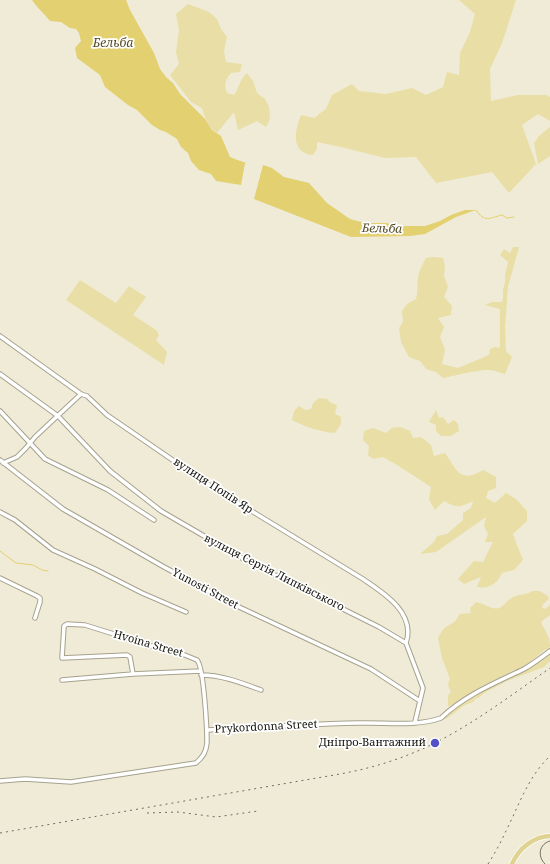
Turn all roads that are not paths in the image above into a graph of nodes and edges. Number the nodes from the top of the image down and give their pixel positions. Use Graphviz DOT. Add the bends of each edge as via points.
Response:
graph roads {
  1 [pos="0,336"];
  2 [pos="0,374"];
  3 [pos="81,394"];
  4 [pos="0,411"];
  5 [pos="58,416"];
  6 [pos="30,442"];
  7 [pos="2,461"];
  8 [pos="0,512"];
  9 [pos="154,520"];
  10 [pos="0,578"];
  11 [pos="186,612"];
  12 [pos="35,618"];
  13 [pos="406,643"];
  14 [pos="550,651"];
  15 [pos="201,673"];
  16 [pos="133,674"];
  17 [pos="62,680"];
  18 [pos="261,690"];
  19 [pos="420,701"];
  20 [pos="415,722"];
  21 [pos="207,730"];
  22 [pos="0,781"];
  23 [pos="549,836"];
  24 [pos="512,864"];
  1 -- 3 [label="street, вулиця Попів Яр"];
  2 -- 5 [label="street, вулиця Сергія Липківського"];
  3 -- 5 [label="street"];
  3 -- 13 [label="street, вулиця Попів Яр" via="87,396 107,415 209,485 386,595 399,608 406,622 409,634"];
  4 -- 6 [label="street"];
  5 -- 6 [label="street"];
  5 -- 13 [label="street, вулиця Сергія Липківського" via="110,471 161,511 247,561"];
  6 -- 7 [label="street" via="17,456"];
  6 -- 9 [label="street" via="45,458 108,490"];
  7 -- 19 [label="street, Yunosti Street" via="62,509 237,606 371,669"];
  8 -- 11 [label="street" via="15,520 53,550"];
  10 -- 12 [label="street" via="40,598"];
  13 -- 19 [label="street" via="424,688"];
  14 -- 20 [label="street, Prykordonna Street" via="526,668 464,699 440,718"];
  15 -- 16 [label="street"];
  15 -- 16 [label="street, Hvoina Street" via="200,662 170,649 147,646 85,625 64,626 62,658 127,655 130,657"];
  15 -- 18 [label="street" via="236,680"];
  15 -- 21 [label="street"];
  16 -- 17 [label="street"];
  19 -- 20 [label="street"];
  20 -- 21 [label="street, Prykordonna Street"];
  21 -- 22 [label="street, Prykordonna Street" via="206,751 196,763 71,782 25,779"];
  23 -- 24 [label="main road" via="534,839 527,844"];
}
